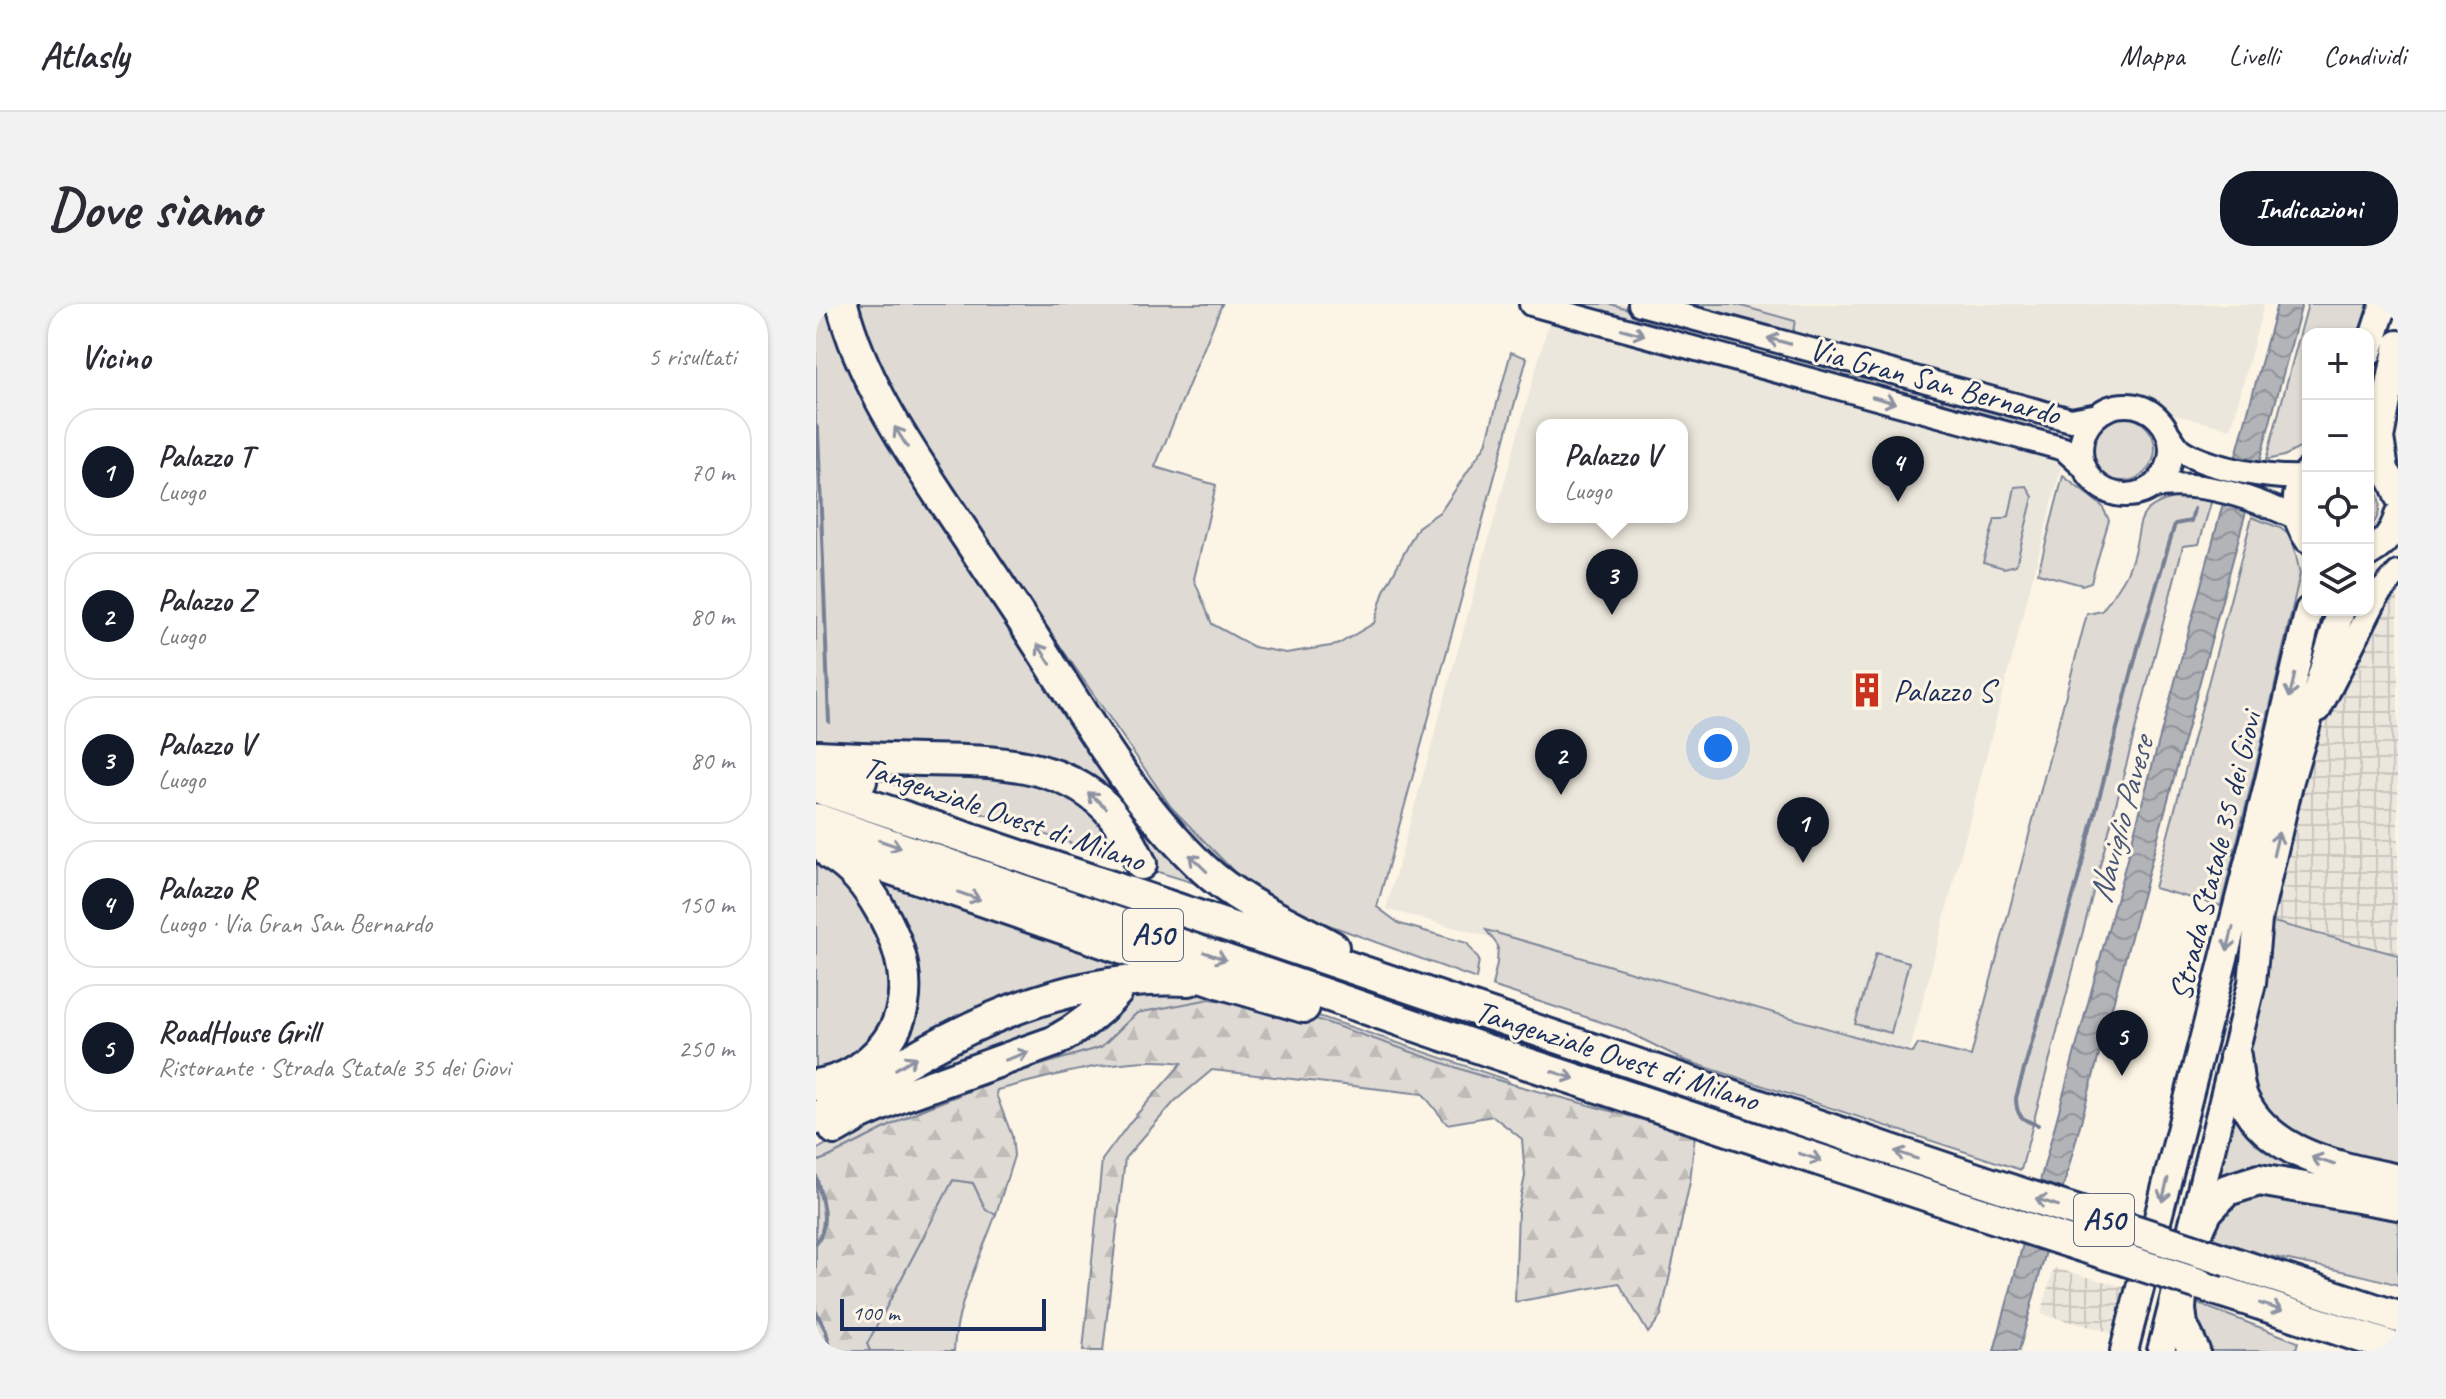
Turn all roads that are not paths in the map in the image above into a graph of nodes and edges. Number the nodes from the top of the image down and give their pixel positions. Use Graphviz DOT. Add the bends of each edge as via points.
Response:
graph roads {
  1 [pos="842,304"];
  2 [pos="1531,304"];
  3 [pos="1640,304"];
  4 [pos="2384,304"];
  5 [pos="2374,335"];
  6 [pos="2398,344"];
  7 [pos="2098,415"];
  8 [pos="2167,432"];
  9 [pos="2376,464"];
  10 [pos="2085,468"];
  11 [pos="2302,475"];
  12 [pos="2302,482"];
  13 [pos="2152,487"];
  14 [pos="2398,496"];
  15 [pos="2302,528"];
  16 [pos="2398,573"];
  17 [pos="2308,616"];
  18 [pos="2339,616"];
  19 [pos="2297,754"];
  20 [pos="816,756"];
  21 [pos="816,765"];
  22 [pos="816,787"];
  23 [pos="816,819"];
  24 [pos="816,844"];
  25 [pos="1141,864"];
  26 [pos="2258,920"];
  27 [pos="1335,947"];
  28 [pos="1225,984"];
  29 [pos="1117,992"];
  30 [pos="1435,996"];
  31 [pos="1489,1051"];
  32 [pos="2235,1056"];
  33 [pos="816,1085"];
  34 [pos="816,1119"];
  35 [pos="816,1140"];
  36 [pos="2398,1180"];
  37 [pos="2398,1204"];
  38 [pos="2191,1272"];
  39 [pos="2398,1314"];
  40 [pos="2343,1330"];
  41 [pos="2398,1349"];
  42 [pos="2124,1351"];
  43 [pos="2144,1351"];
  44 [pos="2161,1351"];
  45 [pos="2194,1351"];
  46 [pos="2383,1351"];
  27 -- 1 [label="highway, one-way" via="1232,892 1205,871 1153,812 903,441 870,381"];
  2 -- 10 [label="main road, Via Gran San Bernardo, one-way" via="2064,449"];
  7 -- 3 [label="main road, Via Gran San Bernardo, one-way" via="2071,420"];
  4 -- 5 [label="main road"];
  6 -- 9 [label="main road"];
  7 -- 8 [label="main road" via="2116,406 2137,406 2155,415"];
  7 -- 10 [label="main road" via="2082,439"];
  8 -- 11 [label="main road" via="2181,451 2205,462 2272,477"];
  8 -- 13 [label="main road" via="2170,459"];
  9 -- 14 [label="main road" via="2394,483"];
  10 -- 13 [label="main road" via="2098,485 2117,494"];
  12 -- 15 [label="main road" via="2296,504"];
  13 -- 15 [label="main road" via="2198,486 2225,493 2263,504"];
  16 -- 19 [label="main road" via="2379,593"];
  17 -- 42 [label="main road, Strada Statale 35 dei Giovi, one-way"];
  18 -- 19 [label="main road"];
  26 -- 19 [label="main road, one-way"];
  25 -- 20 [label="highway, one-way" via="1107,808 1090,793 1039,770 983,761"];
  21 -- 27 [label="highway"];
  22 -- 30 [label="highway, Tangenziale Ovest di Milano / A50"];
  23 -- 31 [label="highway, Tangenziale Ovest di Milano / A50, one-way"];
  24 -- 28 [label="highway, one-way"];
  24 -- 33 [label="highway" via="860,877 873,896 895,938 905,977 900,1017 888,1041 851,1074"];
  26 -- 32 [label="main road" via="2252,983"];
  26 -- 43 [label="main road, Strada Statale 35 dei Giovi"];
  27 -- 30 [label="highway"];
  28 -- 31 [label="highway"];
  34 -- 28 [label="highway, one-way" via="927,1050 1027,1003 1109,983 1152,979"];
  35 -- 29 [label="highway, one-way" via="902,1096 1053,1042 1097,1014"];
  39 -- 30 [label="highway, Tangenziale Ovest di Milano / A50, one-way, bridge"];
  31 -- 38 [label="highway, Tangenziale Ovest di Milano / A50, one-way, bridge" via="1971,1210"];
  36 -- 32 [label="highway, one-way" via="2312,1158 2278,1141 2256,1122 2241,1096"];
  32 -- 38 [label="main road"];
  37 -- 38 [label="highway" via="2259,1180 2227,1190 2207,1211"];
  38 -- 40 [label="highway, Tangenziale Ovest di Milano / A50, one-way"];
  38 -- 44 [label="main road"];
  38 -- 45 [label="highway" via="2180,1310"];
  40 -- 41 [label="highway, Tangenziale Ovest di Milano / A50"];
  40 -- 46 [label="highway"];
}
